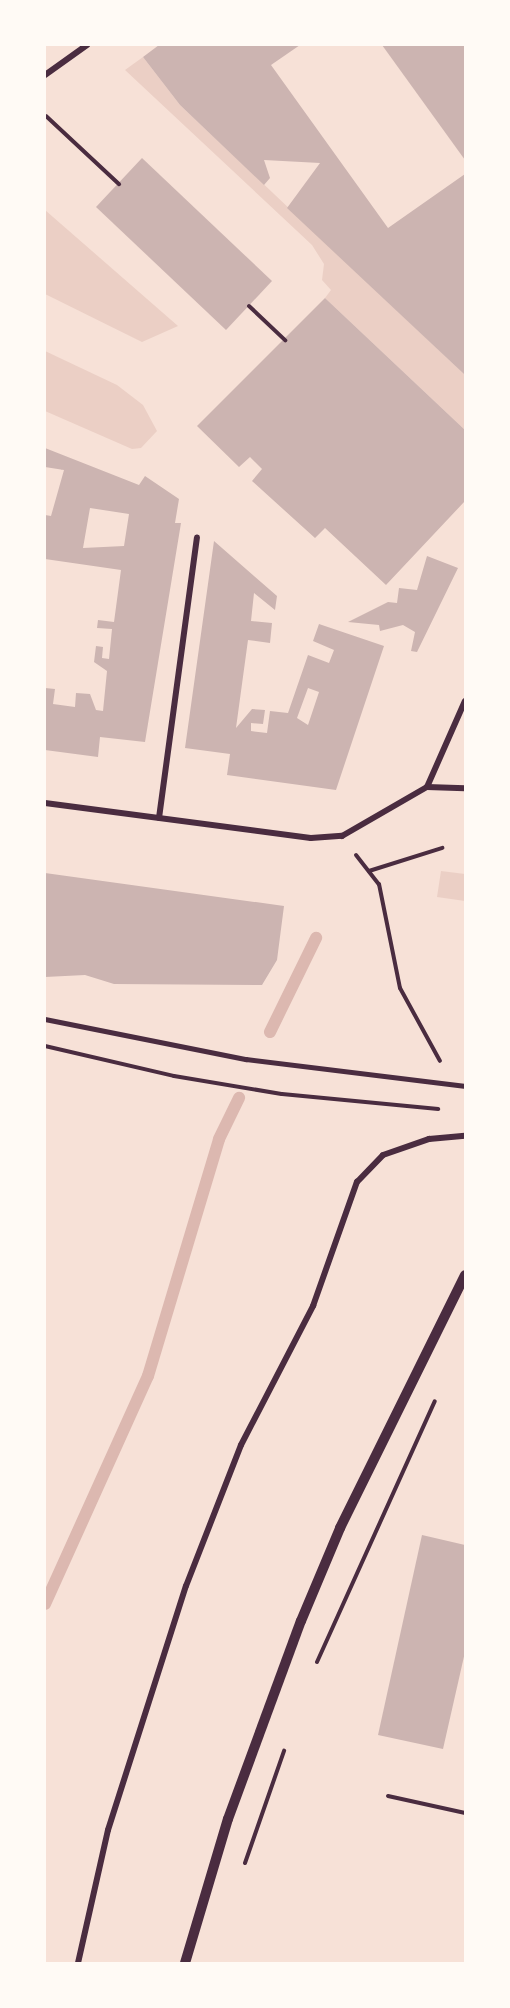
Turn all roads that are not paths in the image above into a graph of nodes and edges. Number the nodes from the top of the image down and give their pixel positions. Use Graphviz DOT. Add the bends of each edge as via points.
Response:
graph roads {
  1 [pos="87,45"];
  2 [pos="45,75"];
  3 [pos="197,538"];
  4 [pos="465,701"];
  5 [pos="427,787"];
  6 [pos="465,788"];
  7 [pos="45,803"];
  8 [pos="159,818"];
  9 [pos="45,1019"];
  10 [pos="465,1086"];
  11 [pos="465,1136"];
  12 [pos="465,1275"];
  13 [pos="78,1963"];
  14 [pos="185,1963"];
  1 -- 2 [label="street"];
  3 -- 8 [label="street"];
  4 -- 5 [label="street"];
  5 -- 6 [label="street"];
  5 -- 8 [label="street" via="342,836 311,838"];
  7 -- 8 [label="street"];
  9 -- 10 [label="lane" via="246,1059"];
  11 -- 13 [label="street" via="429,1139 383,1155 357,1182 312,1306 241,1445 186,1586 108,1830"];
  12 -- 14 [label="street" via="349,1508 301,1621 228,1819"];
}
